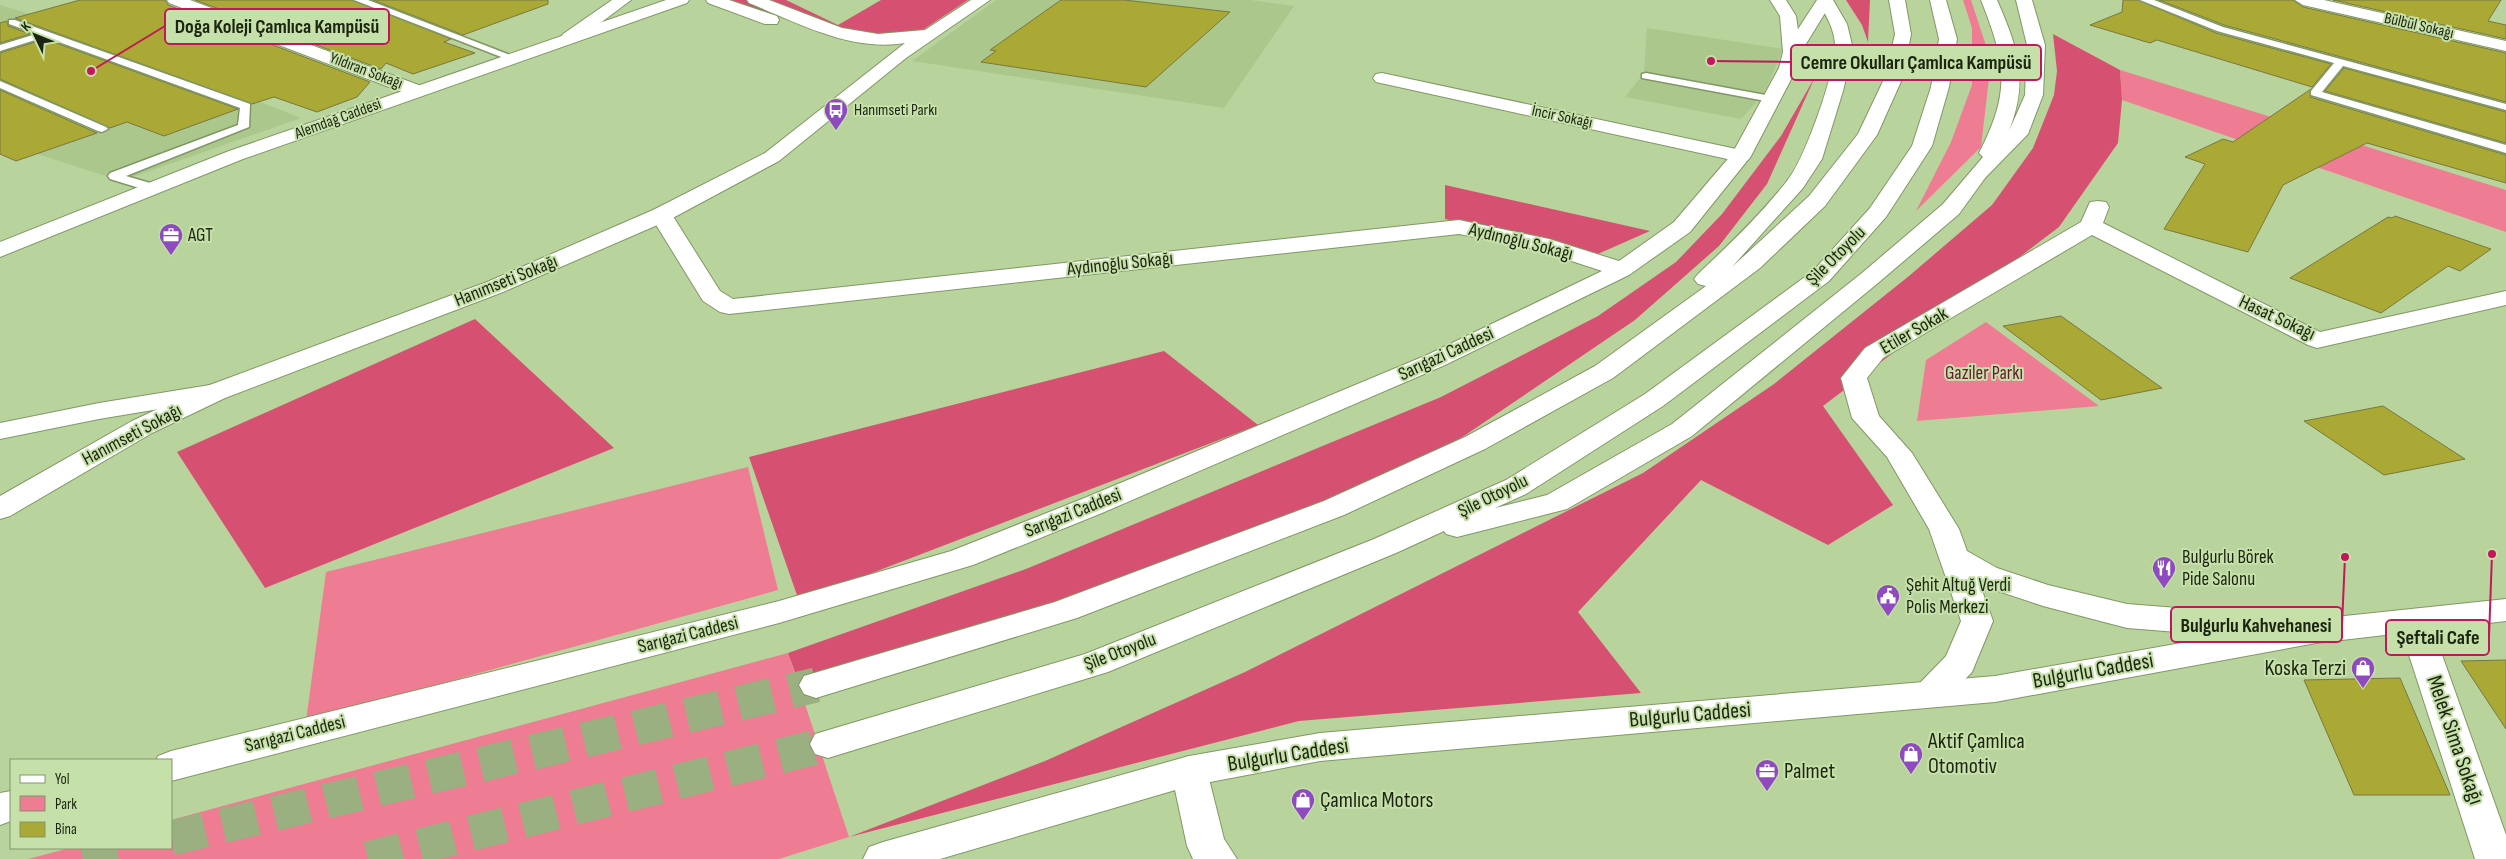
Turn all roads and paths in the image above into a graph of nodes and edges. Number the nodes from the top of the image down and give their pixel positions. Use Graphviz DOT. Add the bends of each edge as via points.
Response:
graph roads {
  1 [pos="175,0"];
  2 [pos="359,0"];
  3 [pos="623,0"];
  4 [pos="681,0"];
  5 [pos="714,0"];
  6 [pos="755,0"];
  7 [pos="982,0"];
  8 [pos="1778,0"];
  9 [pos="1825,0"];
  10 [pos="1897,0"];
  11 [pos="1938,0"];
  12 [pos="1989,0"];
  13 [pos="2024,0"];
  14 [pos="2145,0"];
  15 [pos="2304,0"];
  16 [pos="12,22"];
  17 [pos="933,32"];
  18 [pos="46,34"];
  19 [pos="569,38"];
  20 [pos="2506,46"];
  21 [pos="0,48"];
  22 [pos="1792,52"];
  23 [pos="513,58"];
  24 [pos="2340,63"];
  25 [pos="864,65"];
  26 [pos="1646,76"];
  27 [pos="1382,78"];
  28 [pos="0,84"];
  29 [pos="417,91"];
  30 [pos="1771,99"];
  31 [pos="2506,107"];
  32 [pos="102,129"];
  33 [pos="2506,149"];
  34 [pos="1741,156"];
  35 [pos="1978,174"];
  36 [pos="153,188"];
  37 [pos="660,215"];
  38 [pos="2094,216"];
  39 [pos="0,250"];
  40 [pos="1621,270"];
  41 [pos="2506,298"];
  42 [pos="1604,372"];
  43 [pos="216,392"];
  44 [pos="0,431"];
  45 [pos="0,509"];
  46 [pos="1386,546"];
  47 [pos="1954,557"];
  48 [pos="2506,610"];
  49 [pos="2414,622"];
  50 [pos="2316,631"];
  51 [pos="816,686"];
  52 [pos="1930,694"];
  53 [pos="828,744"];
  54 [pos="172,766"];
  55 [pos="1189,771"];
  56 [pos="883,859"];
  57 [pos="1217,859"];
  58 [pos="2495,859"];
  1 -- 29 [label="main road, Yıldıran Sokağı"];
  2 -- 23 [label="lane"];
  3 -- 19 [label="main road"];
  4 -- 19 [label="main road, Alemdağ Caddesi"];
  5 -- 25 [label="main road" via="845,46"];
  6 -- 17 [label="main road" via="839,33 863,39 890,40"];
  7 -- 17 [label="main road, Hanımseti Sokağı"];
  8 -- 22 [label="main road, Sarıgazi Caddesi" via="1788,16"];
  9 -- 22 [label="main road"];
  9 -- 42 [label="main road" via="1838,24 1844,49 1812,159 1796,184 1730,256"];
  10 -- 42 [label="main road" via="1903,34 1894,77 1867,135 1817,201 1752,263"];
  11 -- 46 [label="main road, Şile Otoyolu" via="1948,39 1940,87 1922,146 1878,212 1821,276 1654,400 1516,487"];
  12 -- 35 [label="main road" via="2006,42 2012,68 2003,126"];
  13 -- 35 [label="main road" via="2036,45 2034,95 2021,130"];
  14 -- 24 [label="lane" via="2220,29"];
  15 -- 20 [label="main road, Bülbül Sokağı"];
  16 -- 18 [label="lane"];
  17 -- 25 [label="main road, Hanımseti Sokağı" via="900,54"];
  18 -- 21 [label="lane"];
  18 -- 36 [label="lane" via="246,106 243,127 114,176"];
  19 -- 23 [label="main road, Alemdağ Caddesi"];
  22 -- 30 [label="main road, Sarıgazi Caddesi" via="1788,68"];
  23 -- 29 [label="main road, Alemdağ Caddesi"];
  24 -- 31 [label="lane"];
  24 -- 33 [label="lane" via="2315,93"];
  25 -- 37 [label="main road, Hanımseti Sokağı" via="772,157"];
  26 -- 30 [label="lane"];
  27 -- 34 [label="main road, İncir Sokağı"];
  28 -- 32 [label="lane"];
  29 -- 36 [label="main road, Alemdağ Caddesi"];
  30 -- 34 [label="main road, Sarıgazi Caddesi"];
  34 -- 40 [label="main road, Sarıgazi Caddesi" via="1682,227"];
  35 -- 46 [label="main road" via="1951,209 1682,430 1558,502"];
  36 -- 39 [label="main road, Alemdağ Caddesi"];
  37 -- 40 [label="main road, Aydınoğlu Sokağı" via="711,296 729,307 1460,227 1515,238"];
  37 -- 43 [label="main road, Hanımseti Sokağı" via="495,287"];
  38 -- 41 [label="main road, Hasat Sokağı" via="2317,340"];
  38 -- 47 [label="main road, Etiler Sokak" via="1990,288 1874,353 1854,378 1866,418 1898,454 1944,529"];
  40 -- 54 [label="main road, Sarıgazi Caddesi" via="1436,360 962,558 779,612"];
  42 -- 51 [label="main road" via="1475,443 1334,508 1066,610"];
  43 -- 44 [label="main road"];
  43 -- 45 [label="main road, Hanımseti Sokağı" via="142,427"];
  46 -- 53 [label="main road, Şile Otoyolu" via="1096,663"];
  47 -- 50 [label="main road" via="1986,576 2127,616"];
  47 -- 52 [label="main road, Etiler Sokak" via="1977,621 1960,663"];
  48 -- 49 [label="main road, Bulgurlu Caddesi"];
  49 -- 50 [label="main road, Bulgurlu Caddesi"];
  49 -- 58 [label="main road, Melek Sima Sokağı"];
  50 -- 52 [label="main road, Bulgurlu Caddesi" via="1995,689"];
  52 -- 55 [label="main road, Bulgurlu Caddesi" via="1320,747"];
  55 -- 56 [label="main road, Bulgurlu Caddesi"];
  55 -- 57 [label="main road" via="1206,846"];
}
